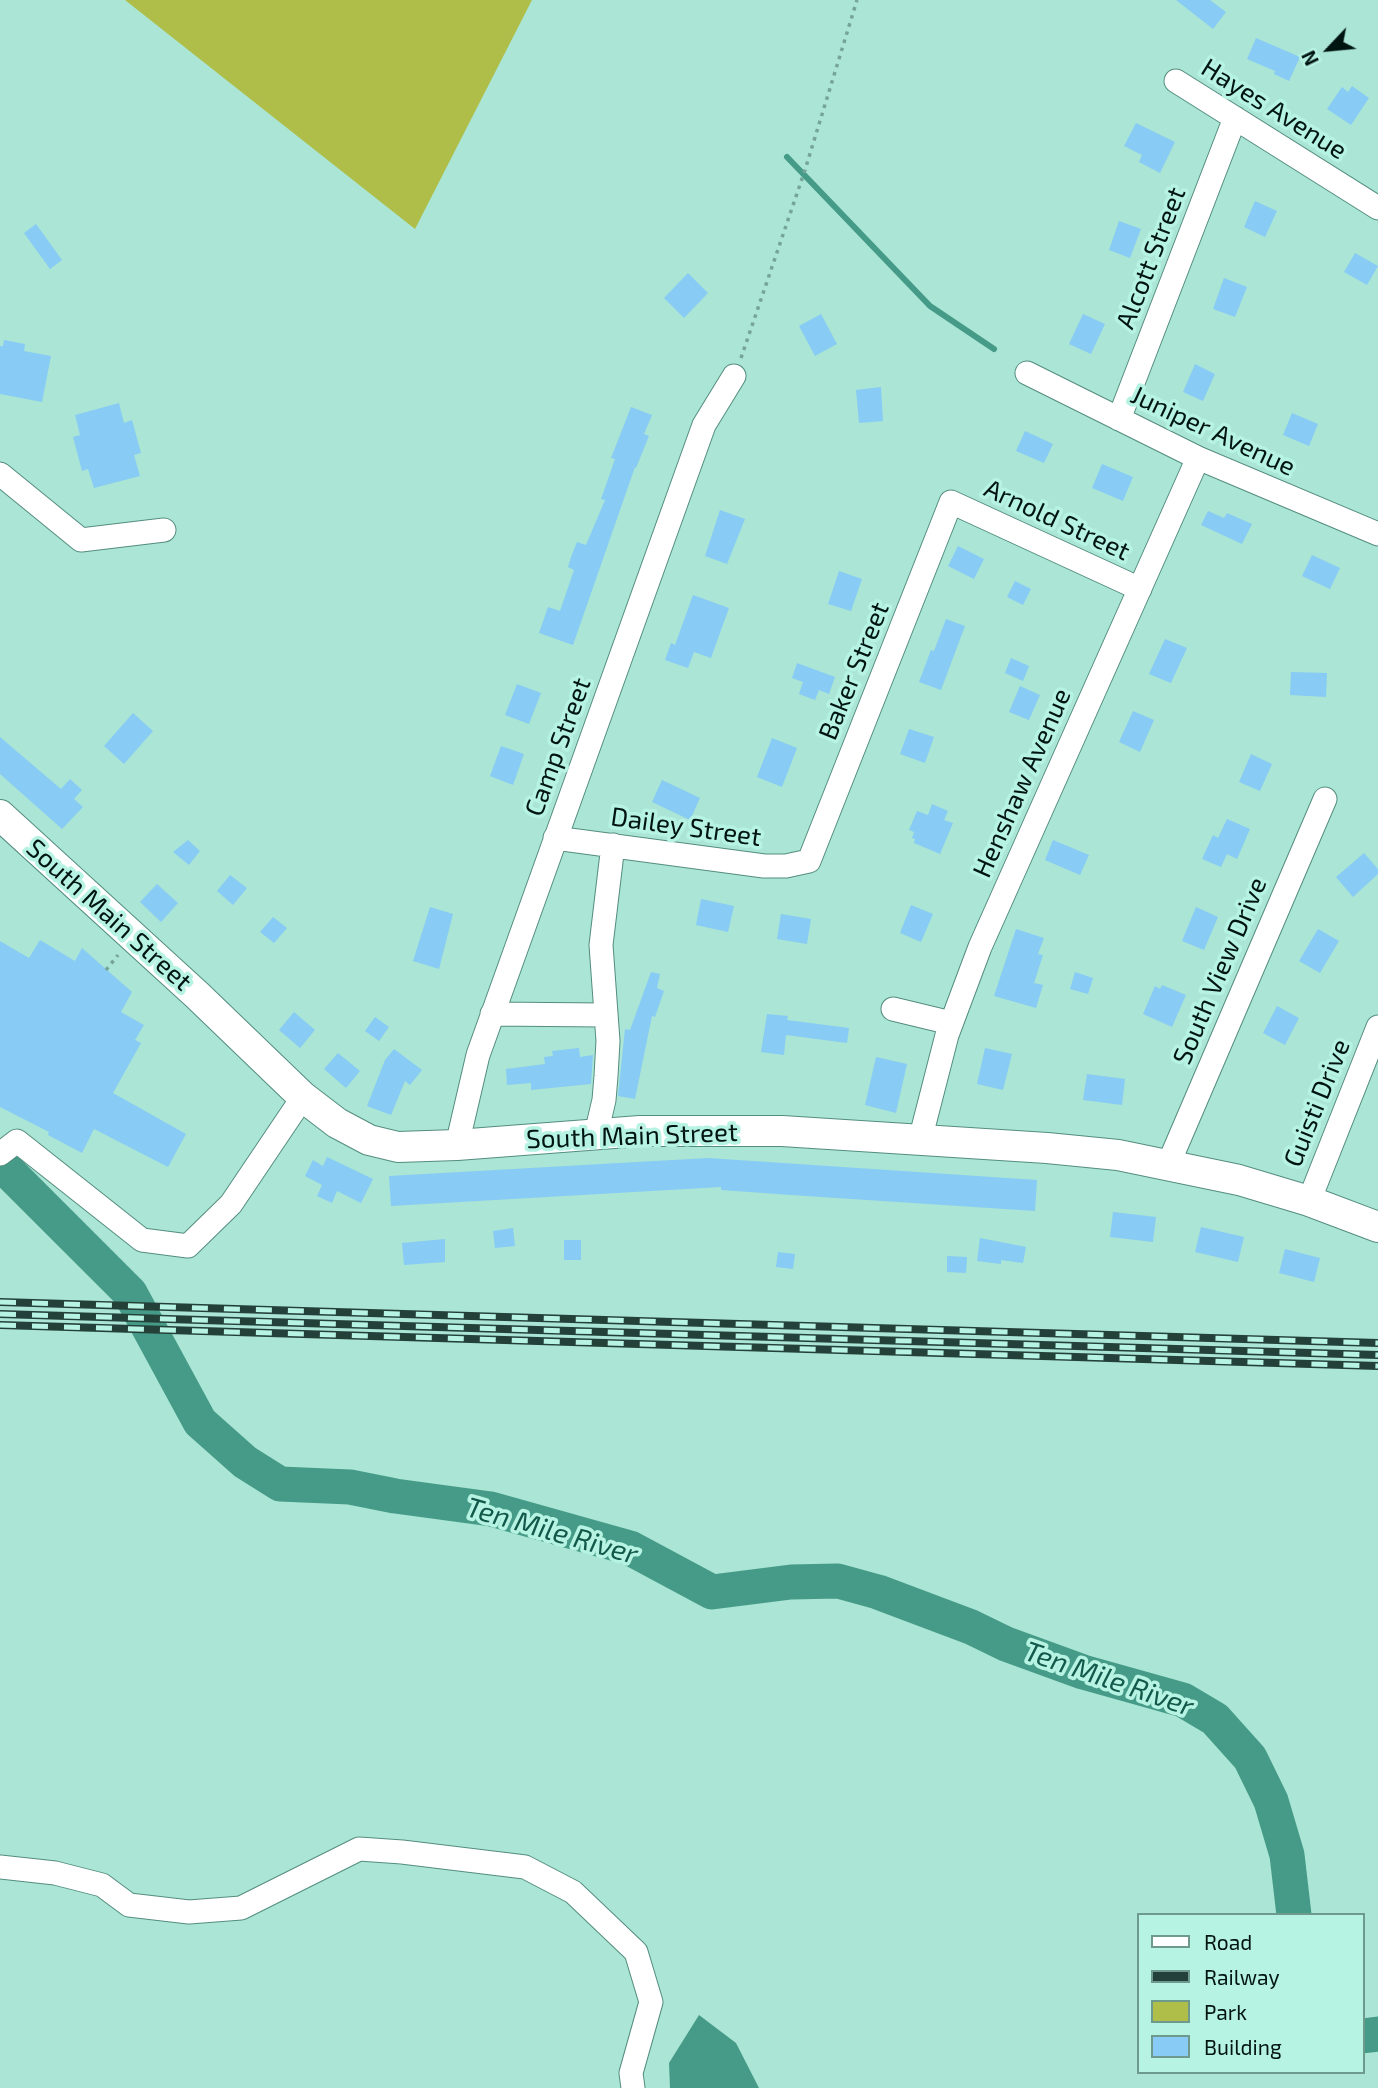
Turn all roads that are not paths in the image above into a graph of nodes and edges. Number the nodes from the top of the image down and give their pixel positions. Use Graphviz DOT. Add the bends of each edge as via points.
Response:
graph roads {
  1 [pos="1176,81"];
  2 [pos="1235,118"];
  3 [pos="1378,208"];
  4 [pos="1027,373"];
  5 [pos="734,376"];
  6 [pos="1119,419"];
  7 [pos="1198,458"];
  8 [pos="0,474"];
  9 [pos="951,502"];
  10 [pos="164,530"];
  11 [pos="1378,534"];
  12 [pos="1140,589"];
  13 [pos="1325,799"];
  14 [pos="0,815"];
  15 [pos="555,838"];
  16 [pos="613,845"];
  17 [pos="809,861"];
  18 [pos="893,1009"];
  19 [pos="492,1014"];
  20 [pos="604,1014"];
  21 [pos="951,1023"];
  22 [pos="1378,1027"];
  23 [pos="303,1097"];
  24 [pos="596,1134"];
  25 [pos="920,1140"];
  26 [pos="457,1145"];
  27 [pos="1,1153"];
  28 [pos="1168,1165"];
  29 [pos="1309,1201"];
  30 [pos="1378,1227"];
  31 [pos="0,1867"];
  32 [pos="633,2088"];
  1 -- 2 [label="street, Hayes Avenue"];
  2 -- 3 [label="street, Hayes Avenue"];
  2 -- 6 [label="street, Alcott Street"];
  4 -- 6 [label="street, Juniper Avenue"];
  5 -- 15 [label="street, Camp Street" via="704,425"];
  6 -- 7 [label="street, Juniper Avenue"];
  7 -- 11 [label="street, Juniper Avenue"];
  7 -- 12 [label="street, Henshaw Avenue"];
  8 -- 10 [label="street" via="81,540"];
  9 -- 12 [label="street, Arnold Street"];
  9 -- 17 [label="street, Baker Street"];
  12 -- 21 [label="street, Henshaw Avenue" via="980,947"];
  13 -- 28 [label="street, South View Drive"];
  14 -- 23 [label="main road, South Main Street"];
  15 -- 16 [label="street, Dailey Street"];
  15 -- 19 [label="street, Camp Street"];
  16 -- 17 [label="street, Dailey Street" via="764,866"];
  16 -- 20 [label="street" via="601,945"];
  18 -- 21 [label="street"];
  19 -- 20 [label="street"];
  19 -- 26 [label="street, Camp Street"];
  20 -- 24 [label="street" via="606,1076"];
  21 -- 25 [label="street, Henshaw Avenue"];
  22 -- 29 [label="street, Guisti Drive"];
  23 -- 26 [label="main road, South Main Street" via="369,1140 398,1147"];
  23 -- 27 [label="street" via="231,1204 188,1245 142,1240 17,1141"];
  24 -- 25 [label="main road, South Main Street" via="782,1130"];
  24 -- 26 [label="main road, South Main Street"];
  25 -- 28 [label="main road, South Main Street" via="1106,1154"];
  28 -- 29 [label="main road, South Main Street"];
  29 -- 30 [label="main road, South Main Street"];
  31 -- 32 [label="street" via="55,1873 102,1885 129,1905 189,1912 241,1908 359,1849 525,1867 573,1892 636,1952 651,2002 631,2073"];
}
